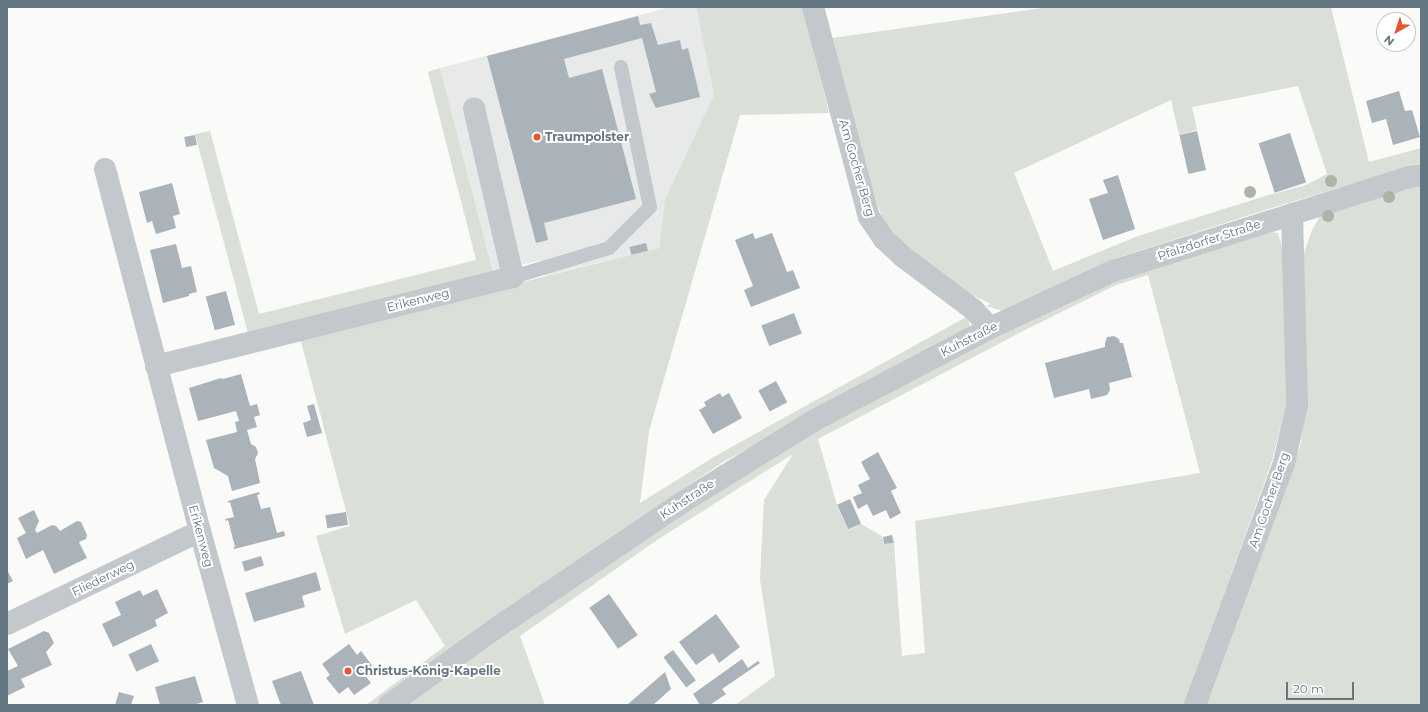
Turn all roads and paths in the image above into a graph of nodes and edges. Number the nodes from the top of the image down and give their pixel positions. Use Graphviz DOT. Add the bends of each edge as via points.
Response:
graph roads {
  1 [pos="813,7"];
  2 [pos="621,67"];
  3 [pos="474,108"];
  4 [pos="105,169"];
  5 [pos="1421,175"];
  6 [pos="1292,214"];
  7 [pos="513,277"];
  8 [pos="997,325"];
  9 [pos="156,366"];
  10 [pos="200,531"];
  11 [pos="7,624"];
  12 [pos="248,705"];
  13 [pos="389,705"];
  14 [pos="1195,705"];
  1 -- 8 [label="street, Am Gocher Berg" via="869,217 884,239 902,256"];
  2 -- 7 [label="lane" via="650,207 610,248"];
  3 -- 7 [label="street"];
  4 -- 9 [label="street, Erikenweg"];
  5 -- 6 [label="street, Pfalzdorfer Straße"];
  6 -- 8 [label="street, Pfalzdorfer Straße" via="1113,271"];
  6 -- 14 [label="street, Am Gocher Berg" via="1296,405 1284,463"];
  7 -- 9 [label="street, Erikenweg"];
  8 -- 13 [label="street, Kuhstraße" via="813,421 681,503 495,629"];
  9 -- 10 [label="street, Erikenweg"];
  10 -- 11 [label="street, Fliederweg"];
  10 -- 12 [label="street, Erikenweg"];
}
